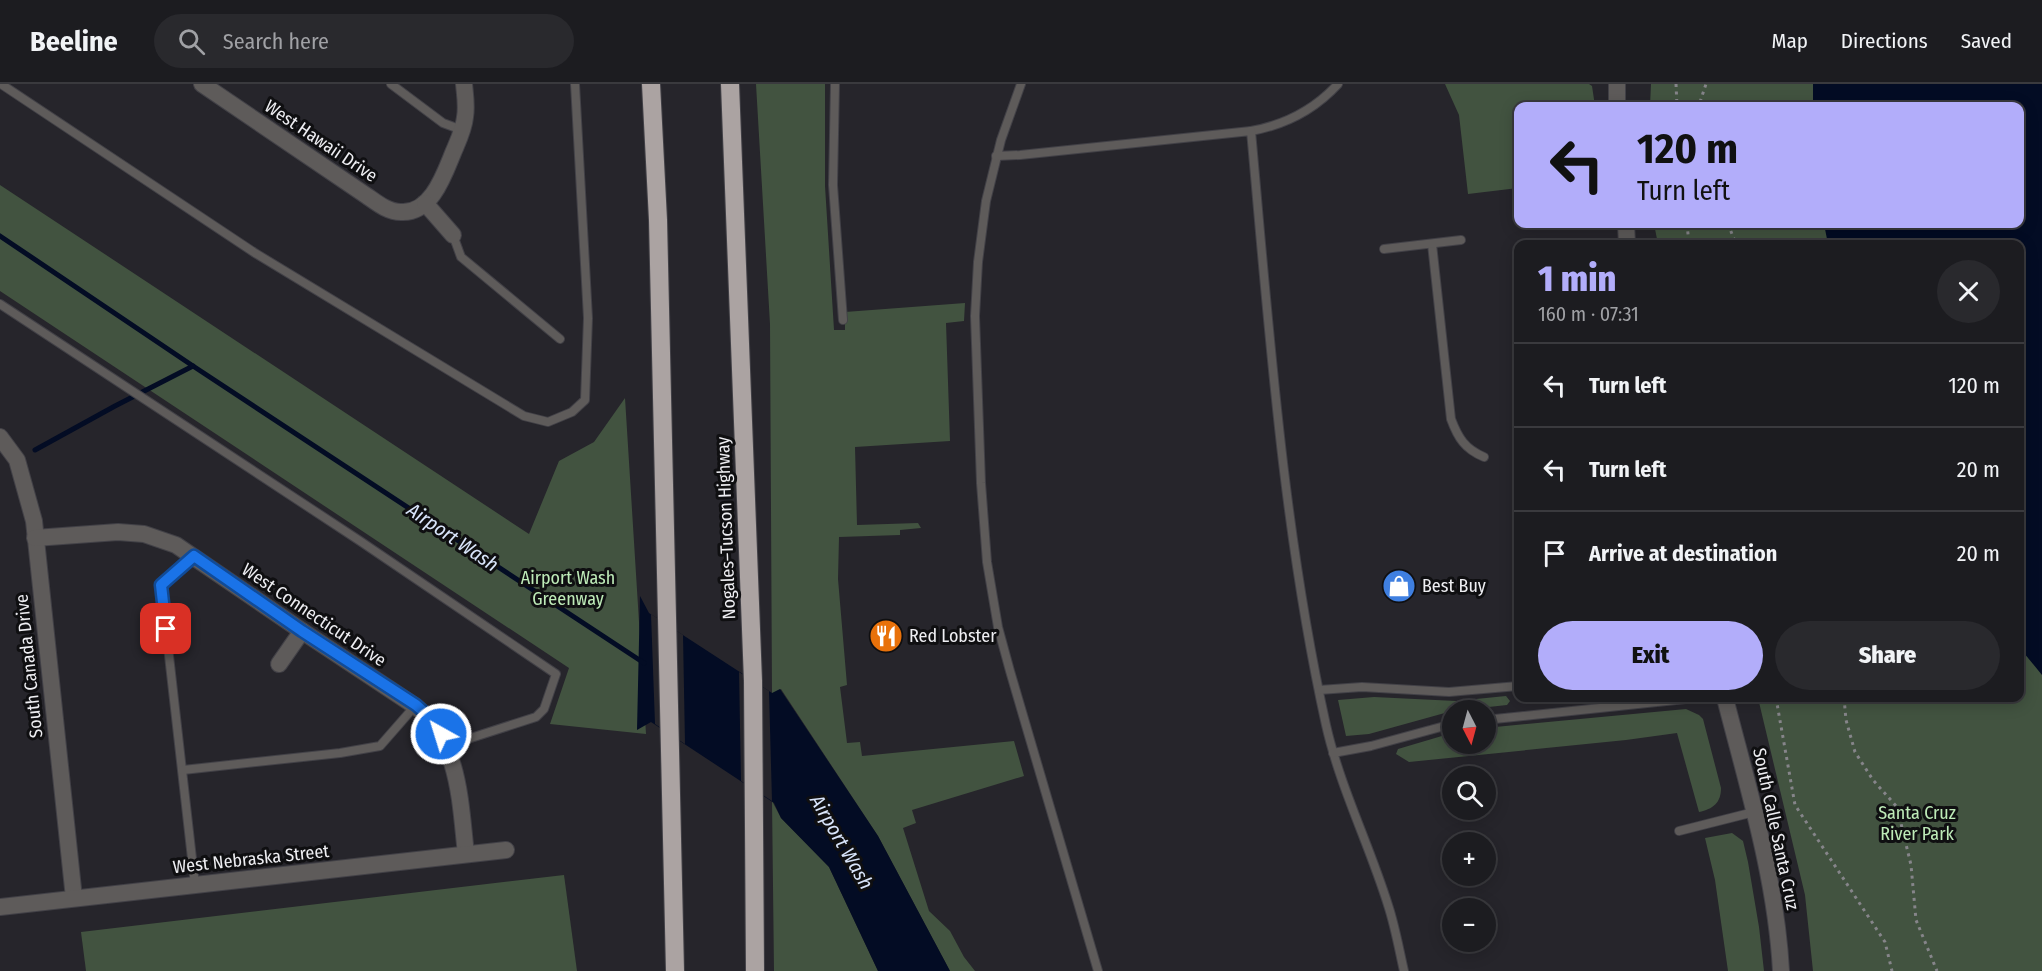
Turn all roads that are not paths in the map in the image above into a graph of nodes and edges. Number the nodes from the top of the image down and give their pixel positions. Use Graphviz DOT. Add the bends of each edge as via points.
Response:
graph roads {
  1 [pos="1,84"];
  2 [pos="202,84"];
  3 [pos="391,84"];
  4 [pos="464,84"];
  5 [pos="575,84"];
  6 [pos="651,84"];
  7 [pos="730,84"];
  8 [pos="835,84"];
  9 [pos="1022,84"];
  10 [pos="1338,84"];
  11 [pos="1617,84"];
  12 [pos="1617,102"];
  13 [pos="462,130"];
  14 [pos="1251,131"];
  15 [pos="996,156"];
  16 [pos="423,204"];
  17 [pos="453,235"];
  18 [pos="1461,240"];
  19 [pos="1432,244"];
  20 [pos="1384,249"];
  21 [pos="0,304"];
  22 [pos="843,320"];
  23 [pos="560,339"];
  24 [pos="0,437"];
  25 [pos="1484,457"];
  26 [pos="35,538"];
  27 [pos="194,556"];
  28 [pos="302,631"];
  29 [pos="279,664"];
  30 [pos="1514,686"];
  31 [pos="1319,690"];
  32 [pos="1657,702"];
  33 [pos="1726,702"];
  34 [pos="416,705"];
  35 [pos="1496,719"];
  36 [pos="1442,727"];
  37 [pos="446,746"];
  38 [pos="1333,753"];
  39 [pos="183,770"];
  40 [pos="1754,812"];
  41 [pos="1679,831"];
  42 [pos="506,850"];
  43 [pos="466,854"];
  44 [pos="195,885"];
  45 [pos="74,898"];
  46 [pos="0,907"];
  47 [pos="675,971"];
  48 [pos="755,971"];
  49 [pos="1098,971"];
  50 [pos="1404,971"];
  51 [pos="1781,971"];
  1 -- 5 [label="lane" via="255,254 524,416 548,423 572,412 585,400 588,318"];
  2 -- 16 [label="street, West Hawaii Drive" via="385,208 402,212"];
  3 -- 13 [label="lane" via="443,123"];
  4 -- 13 [label="street" via="466,114"];
  6 -- 47 [label="highway" via="658,220"];
  7 -- 48 [label="highway, Nogales–Tucson Highway" via="753,681"];
  8 -- 22 [label="lane" via="833,185"];
  9 -- 15 [label="lane"];
  10 -- 14 [label="lane" via="1299,115"];
  11 -- 12 [label="street"];
  13 -- 16 [label="street" via="443,177"];
  14 -- 15 [label="lane"];
  14 -- 31 [label="lane" via="1282,452"];
  15 -- 49 [label="lane" via="982,224 976,293 987,562 998,627"];
  16 -- 17 [label="street"];
  17 -- 23 [label="lane" via="461,257"];
  18 -- 19 [label="lane"];
  19 -- 20 [label="lane"];
  19 -- 25 [label="lane" via="1451,419 1463,443"];
  21 -- 37 [label="lane" via="556,674 544,709 536,717"];
  24 -- 26 [label="street, South Canada Drive" via="17,460"];
  26 -- 27 [label="street, West Connecticut Drive" via="144,534"];
  26 -- 45 [label="street, South Canada Drive"];
  27 -- 28 [label="street, West Connecticut Drive"];
  27 -- 39 [label="lane" via="161,585"];
  28 -- 29 [label="street"];
  28 -- 34 [label="street, West Connecticut Drive"];
  30 -- 31 [label="lane" via="1449,692 1362,687"];
  31 -- 38 [label="lane"];
  32 -- 35 [label="lane"];
  33 -- 40 [label="street, South Calle Santa Cruz"];
  34 -- 37 [label="street, West Connecticut Drive" via="441,734"];
  34 -- 39 [label="lane" via="380,746"];
  36 -- 38 [label="lane"];
  37 -- 43 [label="street, West Connecticut Drive" via="456,774"];
  38 -- 50 [label="lane" via="1387,901"];
  39 -- 44 [label="lane"];
  40 -- 41 [label="lane"];
  40 -- 51 [label="street, South Calle Santa Cruz" via="1771,889"];
  42 -- 43 [label="street, West Nebraska Street"];
  43 -- 44 [label="street, West Nebraska Street"];
  44 -- 45 [label="street, West Nebraska Street"];
  45 -- 46 [label="street, West Nebraska Street"];
}
